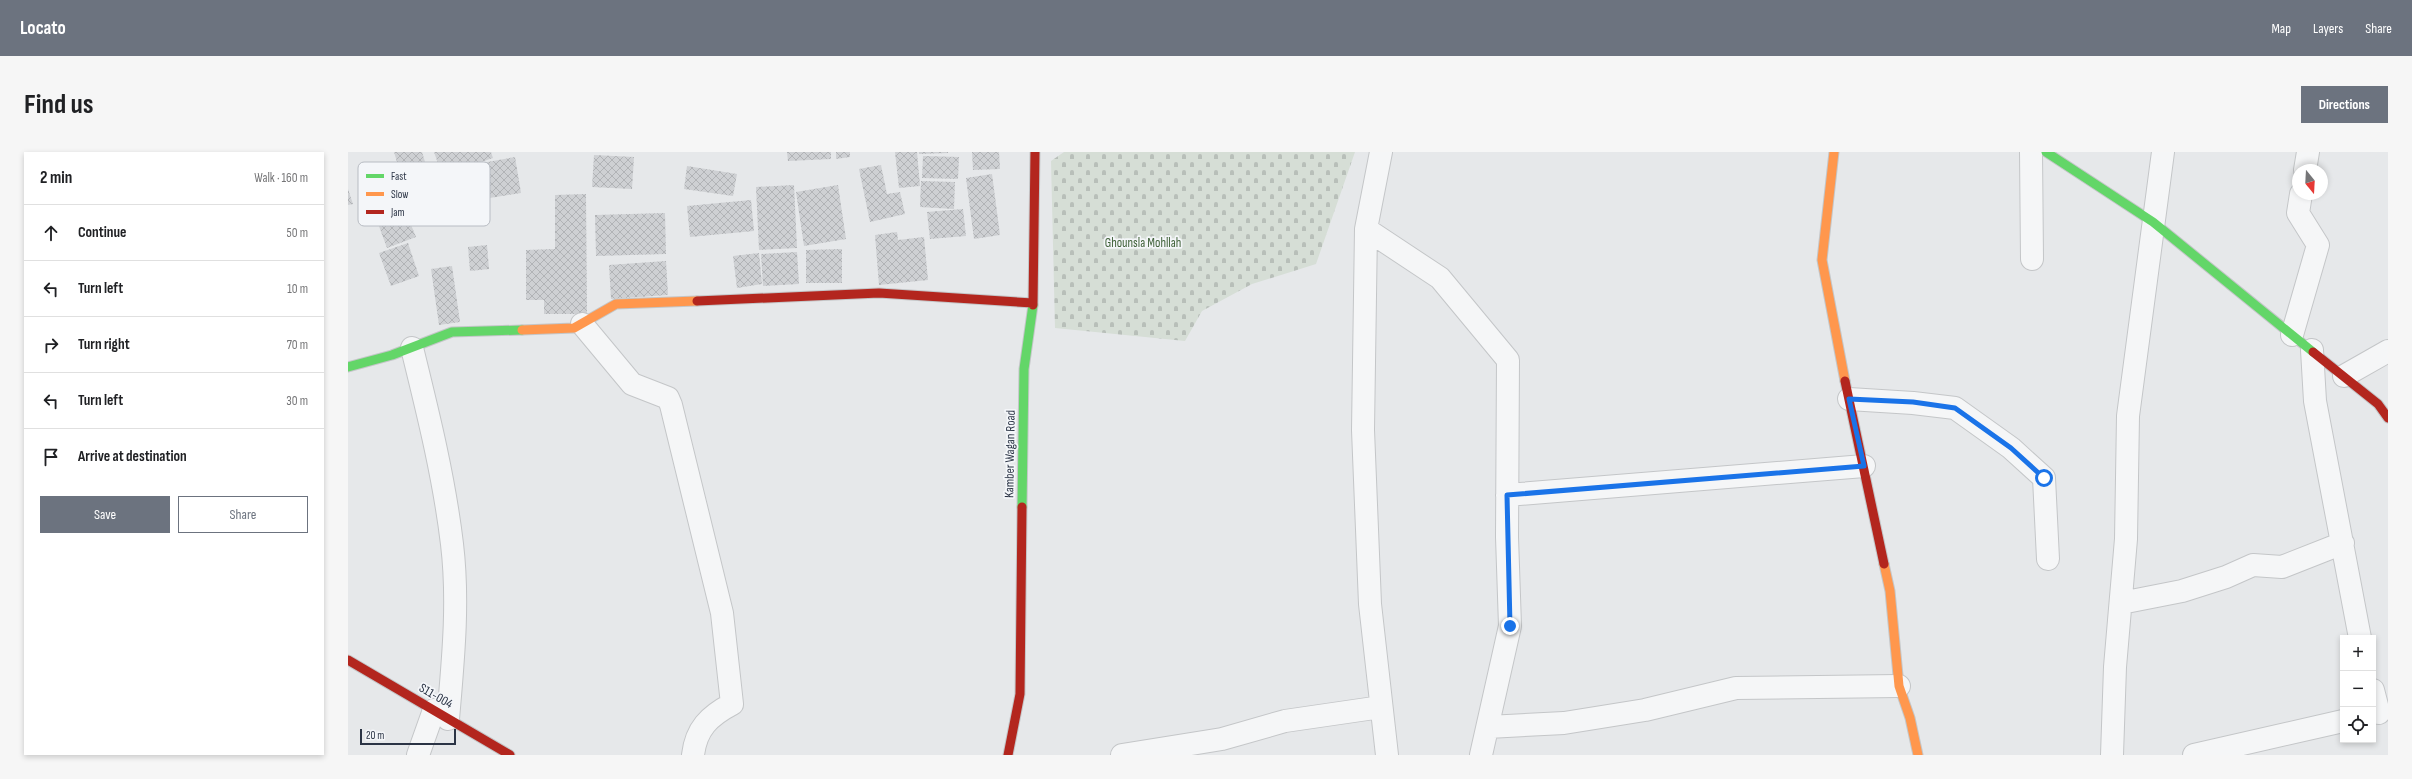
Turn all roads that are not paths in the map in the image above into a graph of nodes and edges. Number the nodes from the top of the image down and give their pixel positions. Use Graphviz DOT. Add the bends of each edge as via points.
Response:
graph roads {
  1 [pos="1035,152"];
  2 [pos="1381,152"];
  3 [pos="1834,152"];
  4 [pos="2031,152"];
  5 [pos="2046,152"];
  6 [pos="2163,152"];
  7 [pos="2308,152"];
  8 [pos="2306,164"];
  9 [pos="2300,200"];
  10 [pos="2153,222"];
  11 [pos="1366,228"];
  12 [pos="2032,259"];
  13 [pos="1033,303"];
  14 [pos="582,324"];
  15 [pos="2292,335"];
  16 [pos="412,348"];
  17 [pos="2312,350"];
  18 [pos="2388,351"];
  19 [pos="348,367"];
  20 [pos="2344,376"];
  21 [pos="1849,399"];
  22 [pos="2388,418"];
  23 [pos="1864,466"];
  24 [pos="1507,495"];
  25 [pos="2343,542"];
  26 [pos="2048,559"];
  27 [pos="2120,603"];
  28 [pos="2359,635"];
  29 [pos="348,660"];
  30 [pos="1899,686"];
  31 [pos="2376,699"];
  32 [pos="1381,707"];
  33 [pos="2380,712"];
  34 [pos="441,714"];
  35 [pos="2340,722"];
  36 [pos="1488,727"];
  37 [pos="2228,751"];
  38 [pos="418,755"];
  39 [pos="510,755"];
  40 [pos="693,755"];
  41 [pos="1008,755"];
  42 [pos="1122,755"];
  43 [pos="1387,755"];
  44 [pos="1481,755"];
  45 [pos="1918,755"];
  46 [pos="2112,755"];
  47 [pos="2194,755"];
  1 -- 13 [label="street, Kamber Wagan Road"];
  2 -- 11 [label="street"];
  3 -- 21 [label="street" via="1822,260"];
  4 -- 12 [label="street"];
  5 -- 10 [label="street"];
  6 -- 10 [label="street"];
  7 -- 8 [label="street"];
  9 -- 15 [label="street" via="2298,212 2318,245"];
  10 -- 15 [label="street"];
  10 -- 27 [label="street" via="2128,416 2126,538"];
  11 -- 24 [label="street" via="1440,278 1508,360"];
  11 -- 32 [label="street" via="1364,446 1370,604"];
  13 -- 14 [label="street" via="880,293 616,304"];
  13 -- 41 [label="street, Kamber Wagan Road" via="1024,369 1020,694"];
  14 -- 16 [label="street" via="574,328 452,332"];
  14 -- 40 [label="street" via="632,384 668,398 671,405 722,613 730,669 732,704 715,713 695,738"];
  15 -- 17 [label="street"];
  16 -- 19 [label="street"];
  16 -- 34 [label="street" via="438,454 452,545 455,633"];
  17 -- 20 [label="street"];
  17 -- 25 [label="street" via="2315,401"];
  18 -- 20 [label="street"];
  20 -- 22 [label="street" via="2378,404"];
  21 -- 23 [label="street"];
  21 -- 26 [label="street" via="1913,402 1955,408 2011,448 2044,478"];
  23 -- 24 [label="street"];
  23 -- 30 [label="street" via="1890,591"];
  24 -- 36 [label="street" via="1510,626"];
  25 -- 27 [label="street" via="2282,567 2253,565 2182,591"];
  25 -- 28 [label="street"];
  27 -- 46 [label="street"];
  29 -- 34 [label="street, S11-004"];
  30 -- 36 [label="street" via="1736,688 1645,710 1564,723"];
  30 -- 45 [label="street" via="1910,718"];
  31 -- 33 [label="street"];
  32 -- 42 [label="street" via="1285,721 1222,739"];
  32 -- 43 [label="street"];
  34 -- 38 [label="street"];
  34 -- 39 [label="street, S11-004"];
  35 -- 37 [label="street"];
  36 -- 44 [label="street"];
  37 -- 47 [label="street"];
}
